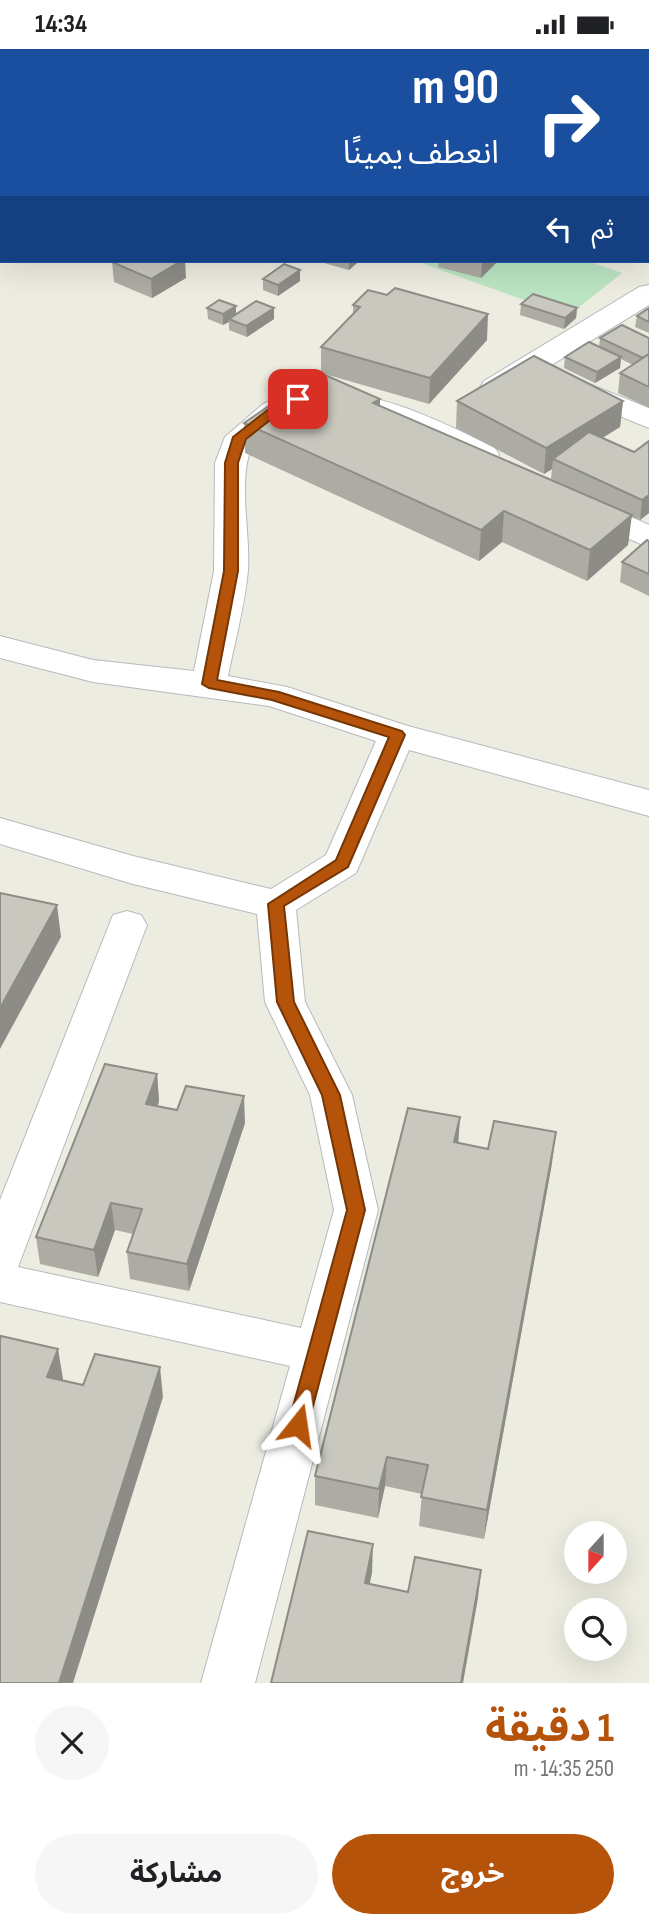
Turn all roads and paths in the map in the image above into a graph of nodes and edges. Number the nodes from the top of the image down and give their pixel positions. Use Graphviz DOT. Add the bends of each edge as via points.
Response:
graph roads {
  1 [pos="649,293"];
  2 [pos="528,367"];
  3 [pos="452,414"];
  4 [pos="649,419"];
  5 [pos="503,464"];
  6 [pos="552,489"];
  7 [pos="649,538"];
  8 [pos="0,647"];
  9 [pos="209,684"];
  10 [pos="397,735"];
  11 [pos="649,803"];
  12 [pos="0,831"];
  13 [pos="276,904"];
  14 [pos="127,925"];
  15 [pos="0,1258"];
  16 [pos="0,1283"];
  17 [pos="318,1352"];
  18 [pos="228,1683"];
  1 -- 2 [label="street"];
  2 -- 3 [label="street"];
  2 -- 4 [label="street"];
  3 -- 5 [label="street"];
  3 -- 9 [label="street" via="393,411 349,400 298,399 274,410 240,437 231,463 231,571"];
  6 -- 7 [label="street"];
  8 -- 9 [label="street" via="93,671"];
  9 -- 10 [label="street" via="274,695"];
  10 -- 11 [label="street"];
  10 -- 13 [label="street" via="342,863"];
  12 -- 13 [label="street" via="133,870"];
  13 -- 17 [label="street" via="285,1002 331,1095 356,1210"];
  14 -- 15 [label="street"];
  16 -- 17 [label="street"];
  17 -- 18 [label="street"];
}
